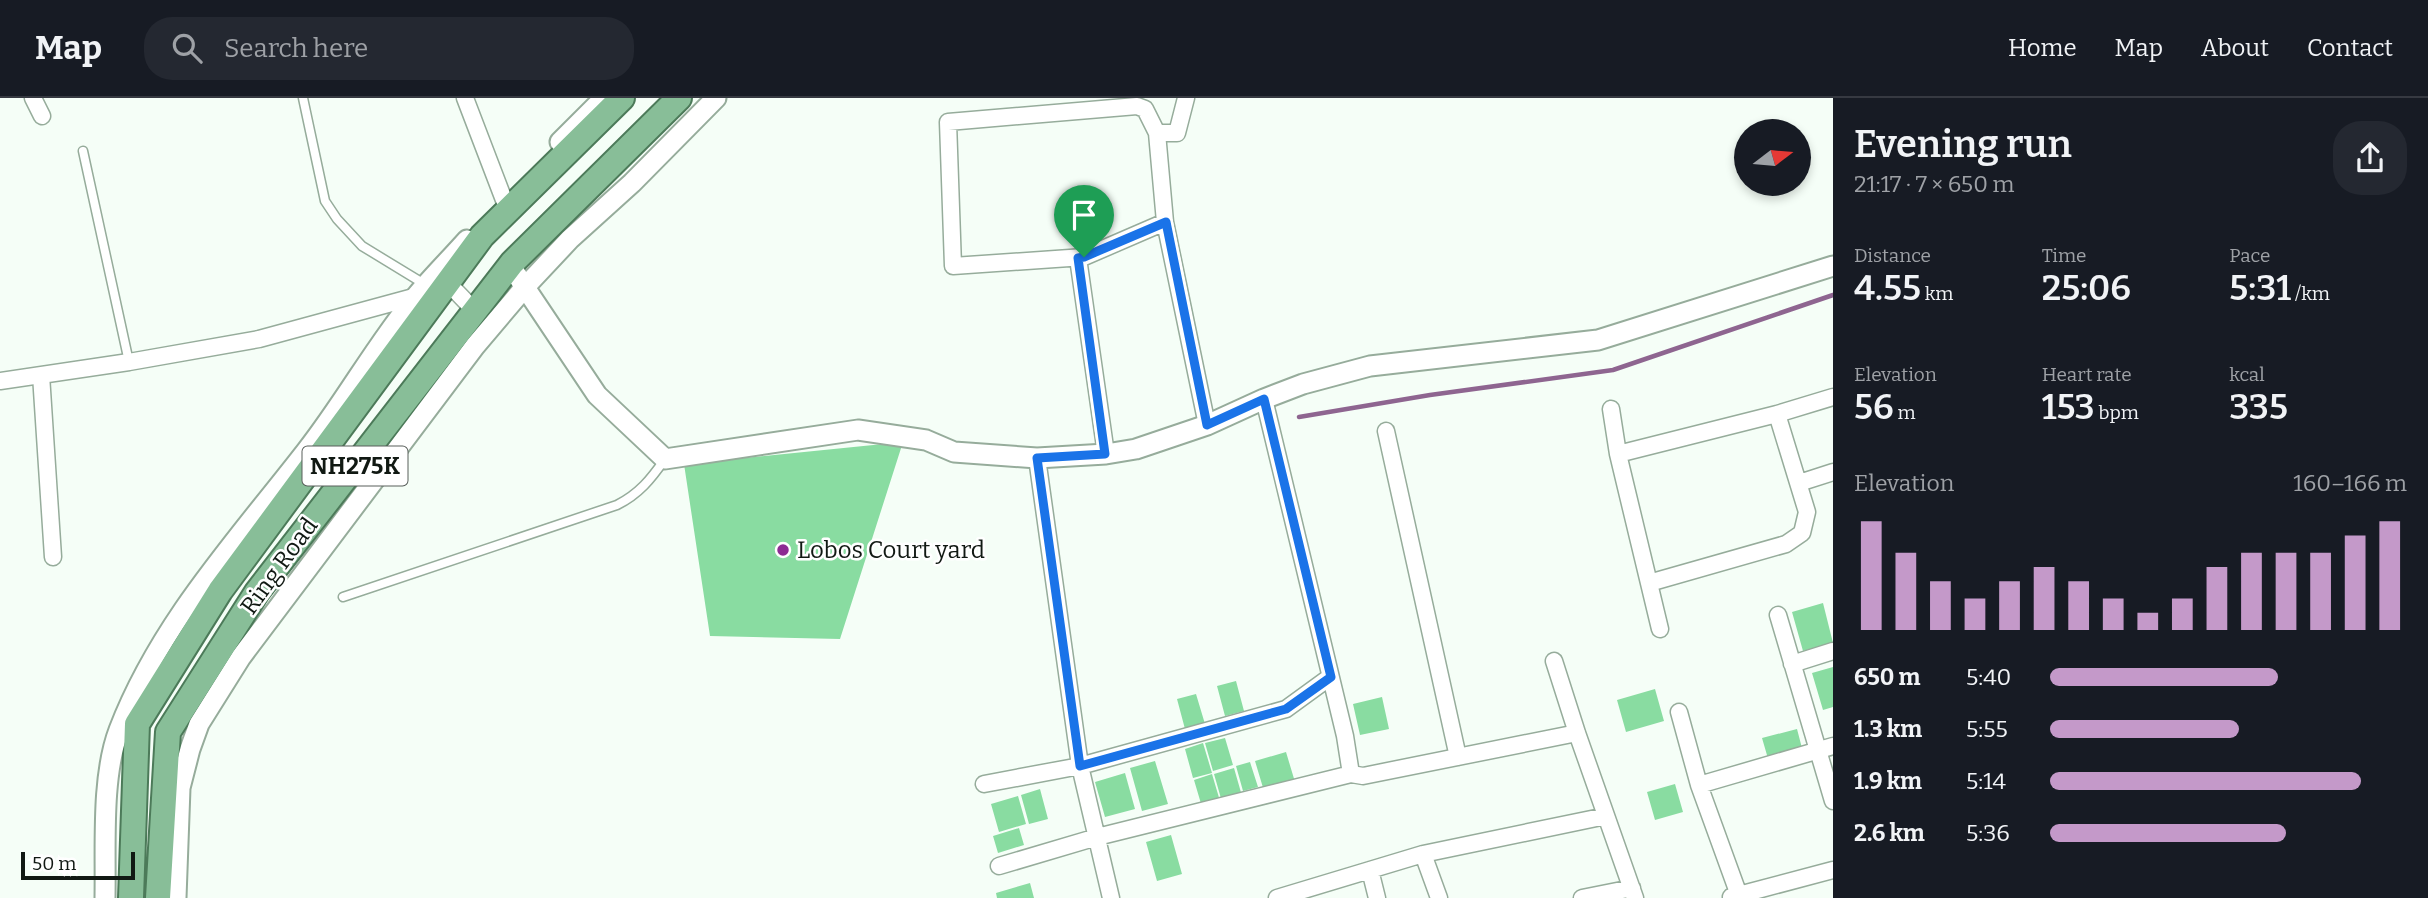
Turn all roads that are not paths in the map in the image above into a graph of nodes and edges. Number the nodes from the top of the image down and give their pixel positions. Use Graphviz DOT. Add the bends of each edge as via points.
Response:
graph roads {
  1 [pos="33,98"];
  2 [pos="303,98"];
  3 [pos="465,98"];
  4 [pos="604,98"];
  5 [pos="622,98"];
  6 [pos="680,98"];
  7 [pos="716,98"];
  8 [pos="1186,98"];
  9 [pos="42,116"];
  10 [pos="1157,132"];
  11 [pos="83,151"];
  12 [pos="504,200"];
  13 [pos="1166,222"];
  14 [pos="1078,258"];
  15 [pos="510,265"];
  16 [pos="1833,266"];
  17 [pos="525,287"];
  18 [pos="432,289"];
  19 [pos="475,311"];
  20 [pos="130,362"];
  21 [pos="41,375"];
  22 [pos="0,381"];
  23 [pos="1833,397"];
  24 [pos="1264,399"];
  25 [pos="1611,409"];
  26 [pos="1777,414"];
  27 [pos="1207,425"];
  28 [pos="1386,431"];
  29 [pos="1105,454"];
  30 [pos="1618,454"];
  31 [pos="1037,458"];
  32 [pos="665,459"];
  33 [pos="1833,472"];
  34 [pos="1798,483"];
  35 [pos="53,557"];
  36 [pos="1649,583"];
  37 [pos="213,584"];
  38 [pos="343,597"];
  39 [pos="1778,615"];
  40 [pos="1660,629"];
  41 [pos="1833,652"];
  42 [pos="1554,661"];
  43 [pos="1792,664"];
  44 [pos="1331,677"];
  45 [pos="1679,712"];
  46 [pos="1577,733"];
  47 [pos="1825,748"];
  48 [pos="1458,757"];
  49 [pos="1080,766"];
  50 [pos="1350,774"];
  51 [pos="984,784"];
  52 [pos="1699,785"];
  53 [pos="1833,801"];
  54 [pos="1606,816"];
  55 [pos="1097,837"];
  56 [pos="1423,854"];
  57 [pos="999,866"];
  58 [pos="1370,870"];
  59 [pos="1833,870"];
  60 [pos="1633,893"];
  61 [pos="1297,895"];
  62 [pos="1735,897"];
  63 [pos="105,898"];
  64 [pos="131,898"];
  65 [pos="158,898"];
  66 [pos="176,898"];
  67 [pos="1111,898"];
  68 [pos="1277,898"];
  69 [pos="1377,898"];
  70 [pos="1440,898"];
  71 [pos="1582,898"];
  1 -- 9 [label="street"];
  2 -- 18 [label="lane" via="325,201 337,219 362,246"];
  3 -- 12 [label="street"];
  4 -- 12 [label="street"];
  5 -- 18 [label="highway, Ring Road / NH275K"];
  6 -- 15 [label="highway, Ring Road / NH275K"];
  7 -- 17 [label="street"];
  8 -- 10 [label="street" via="1177,133"];
  10 -- 13 [label="street"];
  10 -- 14 [label="street" via="1145,109 1137,106 948,122 953,266"];
  11 -- 20 [label="lane"];
  12 -- 18 [label="street"];
  13 -- 14 [label="street"];
  13 -- 27 [label="street"];
  14 -- 29 [label="street"];
  15 -- 17 [label="street"];
  15 -- 19 [label="highway, Ring Road / NH275K"];
  16 -- 24 [label="street" via="1598,340 1370,366"];
  17 -- 32 [label="street" via="597,395"];
  17 -- 66 [label="street" via="475,346 241,657 199,724 180,788"];
  18 -- 19 [label="street"];
  18 -- 20 [label="street" via="258,339"];
  18 -- 37 [label="highway, Ring Road / NH275K"];
  19 -- 65 [label="highway, Ring Road / NH275K" via="257,592 168,732"];
  20 -- 21 [label="street"];
  21 -- 22 [label="street"];
  21 -- 35 [label="street"];
  23 -- 26 [label="street"];
  24 -- 27 [label="street"];
  24 -- 44 [label="street"];
  25 -- 30 [label="street"];
  26 -- 30 [label="street"];
  26 -- 34 [label="street"];
  27 -- 29 [label="street" via="1136,449"];
  28 -- 48 [label="street"];
  29 -- 31 [label="street"];
  30 -- 36 [label="street"];
  31 -- 32 [label="street" via="954,452 926,440 858,430"];
  31 -- 49 [label="street"];
  32 -- 38 [label="lane" via="643,488 617,505"];
  33 -- 34 [label="street"];
  34 -- 36 [label="street" via="1807,512 1802,533 1786,544"];
  36 -- 40 [label="street"];
  37 -- 63 [label="street" via="189,600 139,686 119,731 110,762"];
  37 -- 64 [label="highway, Ring Road / NH275K" via="137,724"];
  39 -- 43 [label="street"];
  41 -- 43 [label="street"];
  42 -- 46 [label="street"];
  43 -- 47 [label="street"];
  44 -- 49 [label="street" via="1286,709"];
  44 -- 50 [label="street"];
  45 -- 52 [label="street"];
  46 -- 48 [label="street"];
  46 -- 54 [label="street"];
  47 -- 52 [label="street"];
  47 -- 53 [label="street"];
  48 -- 50 [label="street"];
  49 -- 51 [label="street"];
  49 -- 55 [label="street"];
  50 -- 55 [label="street"];
  52 -- 62 [label="street"];
  54 -- 56 [label="street"];
  54 -- 60 [label="street"];
  55 -- 57 [label="street"];
  55 -- 67 [label="street"];
  56 -- 58 [label="street"];
  56 -- 70 [label="street"];
  58 -- 61 [label="street"];
  58 -- 69 [label="street"];
  59 -- 62 [label="street"];
  60 -- 71 [label="street"];
  61 -- 68 [label="street"];
}
